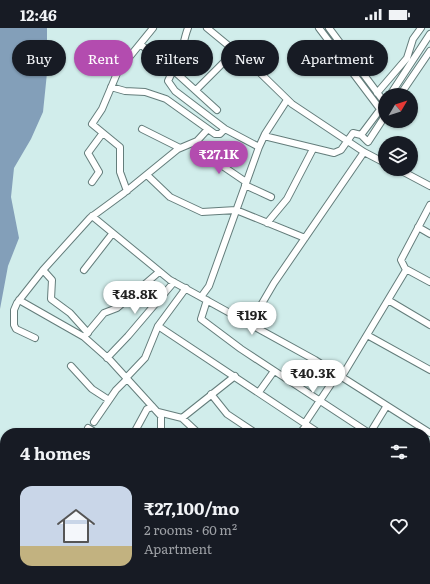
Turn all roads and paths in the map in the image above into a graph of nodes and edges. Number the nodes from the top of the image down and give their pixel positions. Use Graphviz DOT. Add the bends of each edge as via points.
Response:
graph roads {
  1 [pos="153,28"];
  2 [pos="188,28"];
  3 [pos="207,28"];
  4 [pos="319,28"];
  5 [pos="328,28"];
  6 [pos="421,28"];
  7 [pos="430,34"];
  8 [pos="183,40"];
  9 [pos="221,40"];
  10 [pos="140,44"];
  11 [pos="430,51"];
  12 [pos="221,66"];
  13 [pos="171,76"];
  14 [pos="181,76"];
  15 [pos="261,76"];
  16 [pos="111,87"];
  17 [pos="395,88"];
  18 [pos="405,88"];
  19 [pos="196,90"];
  20 [pos="377,93"];
  21 [pos="287,100"];
  22 [pos="378,106"];
  23 [pos="217,110"];
  24 [pos="378,112"];
  25 [pos="378,127"];
  26 [pos="142,129"];
  27 [pos="208,129"];
  28 [pos="225,129"];
  29 [pos="102,134"];
  30 [pos="361,135"];
  31 [pos="264,136"];
  32 [pos="349,141"];
  33 [pos="259,147"];
  34 [pos="180,148"];
  35 [pos="313,149"];
  36 [pos="202,152"];
  37 [pos="364,152"];
  38 [pos="378,159"];
  39 [pos="147,175"];
  40 [pos="411,176"];
  41 [pos="92,182"];
  42 [pos="245,184"];
  43 [pos="430,186"];
  44 [pos="127,191"];
  45 [pos="271,197"];
  46 [pos="430,205"];
  47 [pos="236,210"];
  48 [pos="92,216"];
  49 [pos="267,223"];
  50 [pos="418,227"];
  51 [pos="112,234"];
  52 [pos="430,234"];
  53 [pos="305,238"];
  54 [pos="406,269"];
  55 [pos="43,270"];
  56 [pos="84,270"];
  57 [pos="159,272"];
  58 [pos="174,282"];
  59 [pos="430,282"];
  60 [pos="186,288"];
  61 [pos="204,298"];
  62 [pos="19,300"];
  63 [pos="388,300"];
  64 [pos="250,324"];
  65 [pos="430,325"];
  66 [pos="158,326"];
  67 [pos="86,335"];
  68 [pos="367,335"];
  69 [pos="35,338"];
  70 [pos="107,358"];
  71 [pos="71,366"];
  72 [pos="274,370"];
  73 [pos="430,370"];
  74 [pos="235,376"];
  75 [pos="339,376"];
  76 [pos="127,378"];
  77 [pos="259,392"];
  78 [pos="211,394"];
  79 [pos="109,400"];
  80 [pos="320,400"];
  81 [pos="153,407"];
  82 [pos="386,407"];
  83 [pos="158,412"];
  84 [pos="182,418"];
  85 [pos="94,422"];
  86 [pos="306,424"];
  87 [pos="137,428"];
  88 [pos="161,428"];
  89 [pos="193,428"];
  90 [pos="248,428"];
  91 [pos="303,428"];
  92 [pos="312,428"];
  93 [pos="362,428"];
  94 [pos="373,428"];
  95 [pos="422,428"];
  1 -- 10 [label="street"];
  2 -- 8 [label="street"];
  3 -- 9 [label="street"];
  4 -- 22 [label="street"];
  5 -- 20 [label="street"];
  6 -- 20 [label="street" via="413,39 407,58"];
  7 -- 17 [label="street"];
  10 -- 16 [label="street" via="120,68"];
  11 -- 18 [label="street"];
  12 -- 19 [label="street"];
  13 -- 28 [label="street" via="168,81 173,89"];
  14 -- 19 [label="street"];
  15 -- 21 [label="street"];
  16 -- 27 [label="street" via="125,92 145,92 166,99"];
  16 -- 29 [label="street" via="102,109 92,124"];
  19 -- 23 [label="street"];
  21 -- 31 [label="street"];
  21 -- 32 [label="street"];
  24 -- 30 [label="street"];
  25 -- 30 [label="street" via="368,142"];
  26 -- 34 [label="street"];
  27 -- 28 [label="street" via="218,134"];
  27 -- 34 [label="street" via="197,141"];
  28 -- 33 [label="street"];
  29 -- 41 [label="street" via="88,153 99,172"];
  29 -- 44 [label="street" via="120,147 120,172"];
  30 -- 32 [label="street" via="353,133"];
  31 -- 33 [label="street"];
  31 -- 35 [label="street"];
  32 -- 35 [label="street" via="341,150 334,153"];
  32 -- 37 [label="street"];
  33 -- 42 [label="street"];
  34 -- 39 [label="street"];
  35 -- 49 [label="street" via="289,196"];
  36 -- 42 [label="street"];
  37 -- 38 [label="street"];
  37 -- 53 [label="street"];
  39 -- 44 [label="street"];
  39 -- 47 [label="street" via="170,197 202,212"];
  40 -- 43 [label="street"];
  42 -- 45 [label="street"];
  42 -- 47 [label="street"];
  44 -- 48 [label="street"];
  46 -- 50 [label="street"];
  47 -- 49 [label="street"];
  47 -- 61 [label="street"];
  48 -- 51 [label="street"];
  48 -- 55 [label="street"];
  49 -- 53 [label="street"];
  50 -- 52 [label="street"];
  50 -- 54 [label="street" via="401,260"];
  51 -- 56 [label="street"];
  51 -- 57 [label="street"];
  53 -- 64 [label="street"];
  54 -- 59 [label="street"];
  54 -- 63 [label="street"];
  55 -- 62 [label="street"];
  55 -- 67 [label="street" via="52,280 50,298 70,313"];
  57 -- 58 [label="street"];
  57 -- 67 [label="street" via="117,308 104,313"];
  58 -- 60 [label="street"];
  58 -- 70 [label="street"];
  60 -- 61 [label="street"];
  60 -- 66 [label="street"];
  61 -- 64 [label="street"];
  61 -- 72 [label="street" via="201,319"];
  62 -- 67 [label="street"];
  62 -- 69 [label="street" via="14,310 15,327 18,331"];
  63 -- 65 [label="street"];
  63 -- 68 [label="street"];
  64 -- 75 [label="street"];
  66 -- 74 [label="street"];
  66 -- 76 [label="street" via="145,358"];
  67 -- 70 [label="street"];
  68 -- 73 [label="street"];
  68 -- 75 [label="street"];
  70 -- 76 [label="street"];
  71 -- 79 [label="street" via="92,389"];
  72 -- 77 [label="street"];
  72 -- 80 [label="street"];
  74 -- 77 [label="street"];
  74 -- 78 [label="street"];
  75 -- 80 [label="street"];
  75 -- 82 [label="street"];
  76 -- 79 [label="street"];
  76 -- 81 [label="street"];
  77 -- 86 [label="street"];
  78 -- 84 [label="street"];
  78 -- 90 [label="street" via="227,414"];
  79 -- 85 [label="street"];
  80 -- 86 [label="street"];
  80 -- 93 [label="street"];
  81 -- 83 [label="street"];
  81 -- 87 [label="street" via="147,409"];
  82 -- 94 [label="street"];
  82 -- 95 [label="street"];
  83 -- 84 [label="street"];
  83 -- 88 [label="street" via="162,418"];
  84 -- 89 [label="street"];
  86 -- 91 [label="street"];
  86 -- 92 [label="street"];
}
